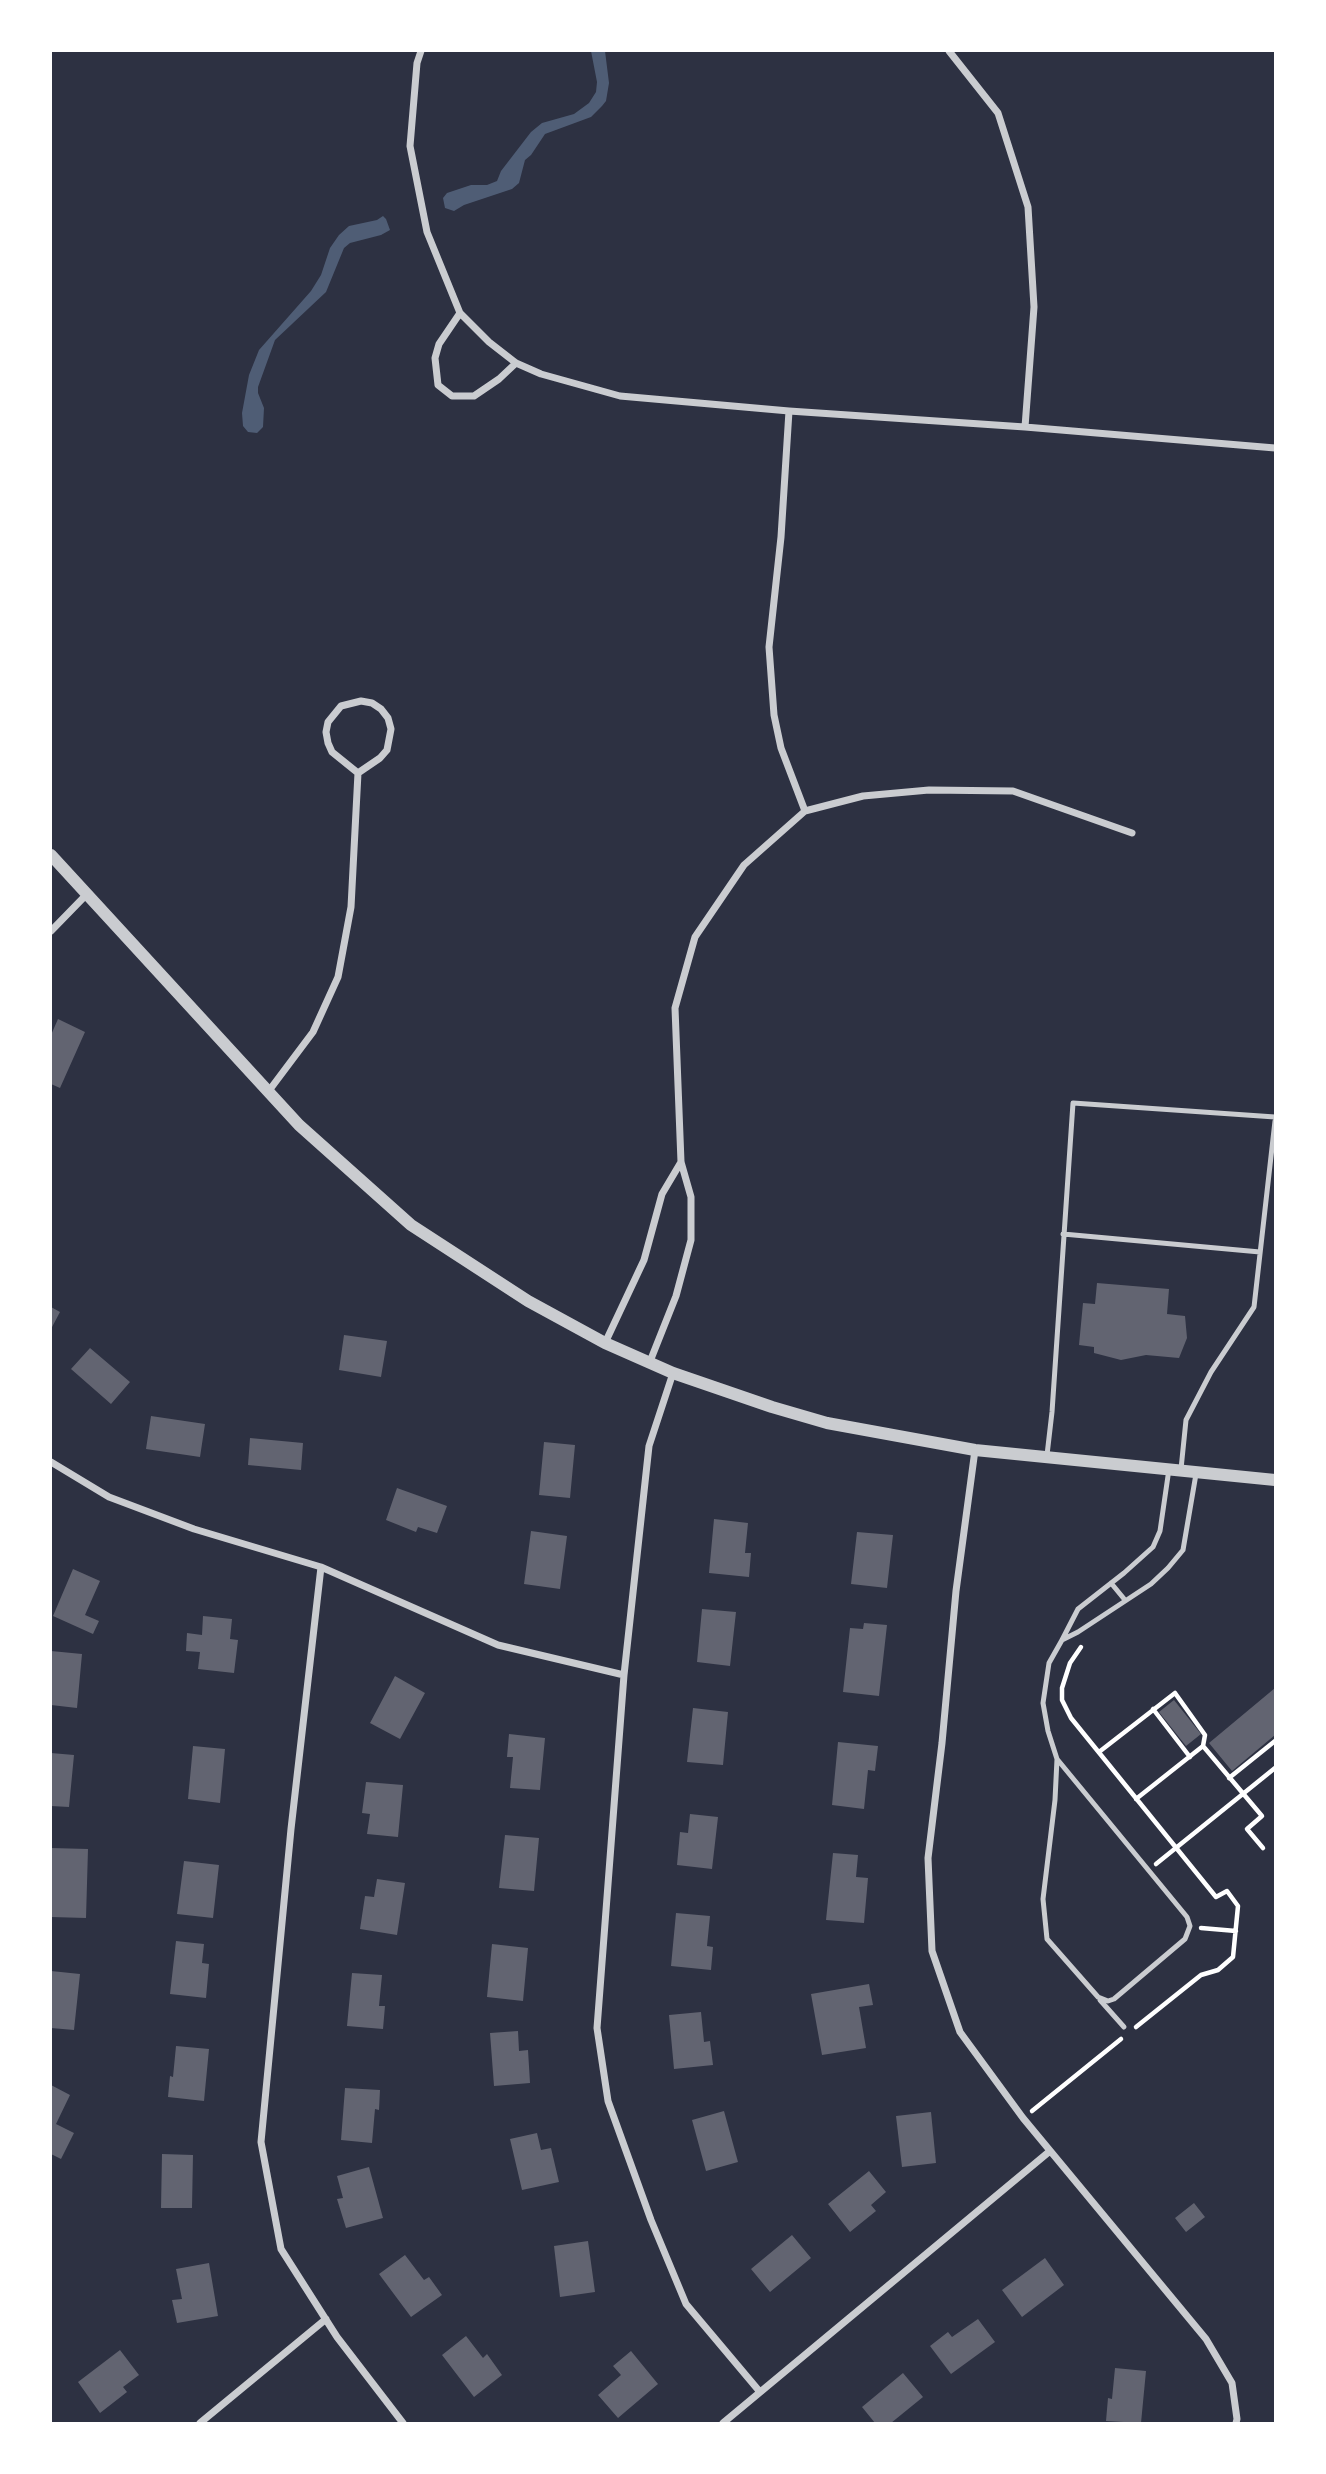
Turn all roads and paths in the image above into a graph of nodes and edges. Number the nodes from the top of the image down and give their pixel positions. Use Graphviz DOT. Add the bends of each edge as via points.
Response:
graph roads {
  1 [pos="421,51"];
  2 [pos="949,51"];
  3 [pos="460,313"];
  4 [pos="516,363"];
  5 [pos="789,411"];
  6 [pos="1025,427"];
  7 [pos="1275,448"];
  8 [pos="358,774"];
  9 [pos="805,811"];
  10 [pos="1132,832"];
  11 [pos="51,855"];
  12 [pos="87,894"];
  13 [pos="51,932"];
  14 [pos="268,1092"];
  15 [pos="1275,1119"];
  16 [pos="681,1162"];
  17 [pos="1063,1234"];
  18 [pos="1260,1252"];
  19 [pos="604,1343"];
  20 [pos="649,1364"];
  21 [pos="673,1373"];
  22 [pos="975,1450"];
  23 [pos="1046,1458"];
  24 [pos="51,1462"];
  25 [pos="1175,1470"];
  26 [pos="1196,1472"];
  27 [pos="1275,1480"];
  28 [pos="320,1567"];
  29 [pos="1111,1583"];
  30 [pos="1125,1600"];
  31 [pos="1062,1640"];
  32 [pos="624,1675"];
  33 [pos="1153,1709"];
  34 [pos="1275,1741"];
  35 [pos="1203,1746"];
  36 [pos="1099,1752"];
  37 [pos="1190,1757"];
  38 [pos="1057,1759"];
  39 [pos="1275,1768"];
  40 [pos="1228,1778"];
  41 [pos="1242,1794"];
  42 [pos="1136,1800"];
  43 [pos="1264,1849"];
  44 [pos="1148,1870"];
  45 [pos="1190,1926"];
  46 [pos="1236,1931"];
  47 [pos="1098,1997"];
  48 [pos="1124,2027"];
  49 [pos="1050,2151"];
  50 [pos="326,2319"];
  51 [pos="760,2392"];
  52 [pos="200,2423"];
  53 [pos="403,2423"];
  54 [pos="723,2423"];
  55 [pos="1236,2423"];
  1 -- 3 [label="street" via="410,146 427,232"];
  2 -- 6 [label="street" via="998,113 1028,207 1034,307"];
  3 -- 4 [label="street"];
  3 -- 4 [label="street" via="439,344 435,358 438,385 452,396 474,396"];
  4 -- 5 [label="street" via="620,396"];
  5 -- 6 [label="street"];
  5 -- 9 [label="street" via="769,647 781,748"];
  6 -- 7 [label="street"];
  8 -- 8 [label="street" via="387,750 391,729 381,709 362,701 341,706 326,732 332,752"];
  8 -- 14 [label="street" via="351,907 338,977 313,1032"];
  9 -- 10 [label="street" via="863,796 929,790 1013,791"];
  9 -- 16 [label="street" via="744,865 695,937 675,1008"];
  11 -- 12 [label="street"];
  12 -- 13 [label="street"];
  12 -- 14 [label="street"];
  14 -- 19 [label="street" via="411,1225 528,1301"];
  15 -- 17 [label="lane" via="1073,1103"];
  15 -- 18 [label="lane"];
  16 -- 19 [label="street" via="662,1194 644,1259"];
  16 -- 20 [label="street" via="691,1197 691,1240 676,1296"];
  17 -- 18 [label="lane"];
  17 -- 23 [label="lane"];
  18 -- 25 [label="lane" via="1254,1307 1186,1420"];
  19 -- 20 [label="street"];
  20 -- 21 [label="street"];
  21 -- 22 [label="street" via="827,1423"];
  21 -- 32 [label="street" via="649,1446"];
  22 -- 23 [label="street"];
  22 -- 49 [label="street" via="928,1858 932,1951 960,2032"];
  23 -- 25 [label="street"];
  24 -- 28 [label="street" via="109,1497 194,1529"];
  25 -- 26 [label="street"];
  25 -- 29 [label="lane" via="1153,1547"];
  26 -- 27 [label="street"];
  26 -- 30 [label="lane" via="1183,1550 1151,1584"];
  28 -- 32 [label="street" via="498,1644"];
  28 -- 50 [label="street" via="261,2142 281,2249"];
  29 -- 30 [label="lane"];
  29 -- 31 [label="lane" via="1078,1609"];
  30 -- 31 [label="lane"];
  31 -- 38 [label="lane" via="1049,1663 1043,1703"];
  32 -- 51 [label="street" via="597,2028 608,2101 686,2304"];
  33 -- 35 [label="path" via="1175,1693 1205,1735"];
  33 -- 36 [label="path"];
  33 -- 37 [label="path"];
  34 -- 40 [label="path"];
  35 -- 37 [label="path"];
  35 -- 40 [label="path"];
  37 -- 42 [label="path"];
  38 -- 44 [label="lane"];
  38 -- 47 [label="lane" via="1043,1899 1047,1939"];
  39 -- 41 [label="path"];
  40 -- 41 [label="path"];
  41 -- 43 [label="path" via="1262,1816 1247,1829"];
  41 -- 44 [label="path"];
  44 -- 45 [label="lane"];
  45 -- 46 [label="path"];
  45 -- 47 [label="lane" via="1185,1939 1114,1998"];
  47 -- 48 [label="lane"];
  49 -- 51 [label="street"];
  49 -- 55 [label="street" via="1206,2339 1233,2383"];
  50 -- 52 [label="street"];
  50 -- 53 [label="street"];
  51 -- 54 [label="street"];
}
